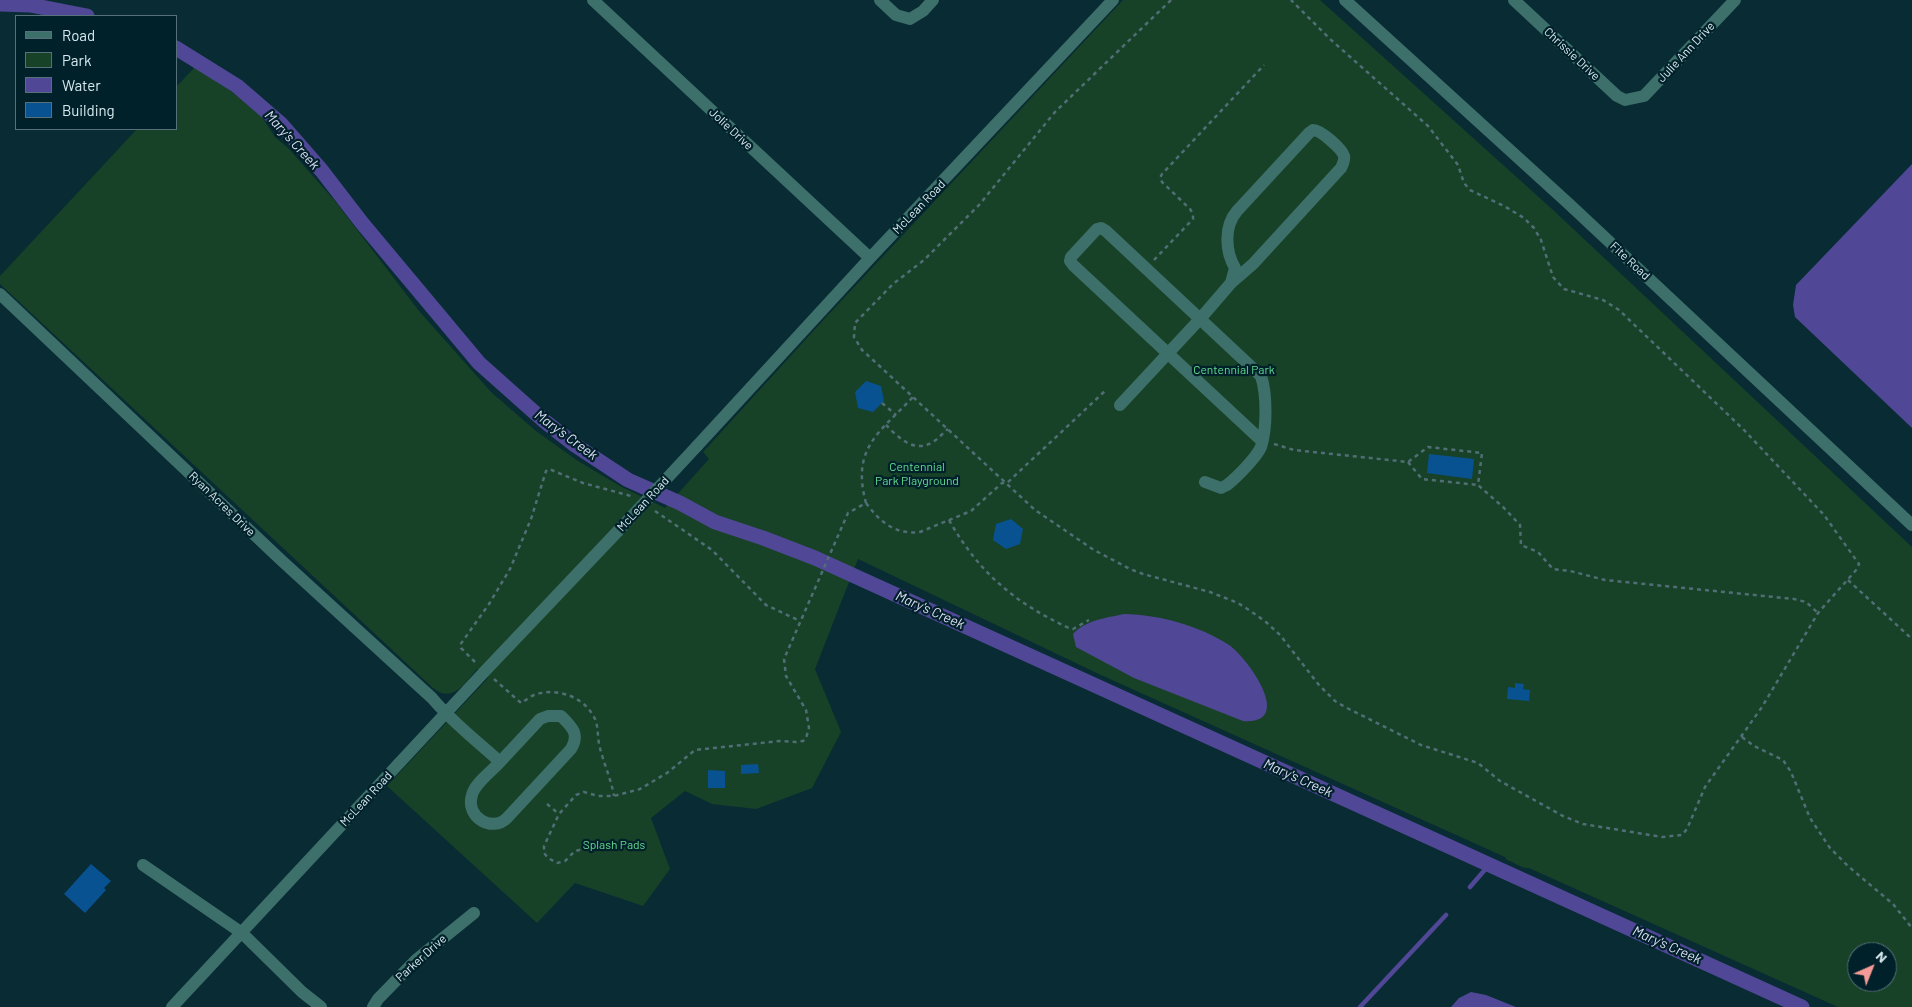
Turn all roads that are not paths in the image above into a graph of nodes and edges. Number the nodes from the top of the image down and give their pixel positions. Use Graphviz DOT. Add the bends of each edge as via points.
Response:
graph roads {
  1 [pos="593,0"];
  2 [pos="880,0"];
  3 [pos="933,0"];
  4 [pos="1113,0"];
  5 [pos="1345,0"];
  6 [pos="1514,0"];
  7 [pos="1735,0"];
  8 [pos="1634,99"];
  9 [pos="870,258"];
  10 [pos="1231,283"];
  11 [pos="0,294"];
  12 [pos="1200,319"];
  13 [pos="1167,354"];
  14 [pos="1120,405"];
  15 [pos="1262,441"];
  16 [pos="1205,482"];
  17 [pos="1912,526"];
  18 [pos="445,714"];
  19 [pos="500,762"];
  20 [pos="143,865"];
  21 [pos="474,913"];
  22 [pos="242,933"];
  23 [pos="172,1007"];
  24 [pos="321,1007"];
  25 [pos="373,1007"];
  1 -- 9 [label="street, Jolie Drive"];
  2 -- 3 [label="street" via="896,15 910,19 924,11"];
  4 -- 9 [label="street, McLean Road"];
  5 -- 17 [label="street, Fite Road" via="1569,204"];
  6 -- 8 [label="street, Chrissie Drive" via="1617,96 1625,100"];
  7 -- 8 [label="street, Julie Ann Drive" via="1644,96"];
  9 -- 18 [label="street, McLean Road, bridge"];
  10 -- 10 [label="street" via="1253,264 1341,168 1344,156 1322,133 1313,130 1309,133 1229,222 1228,252 1235,268"];
  10 -- 12 [label="street"];
  11 -- 18 [label="street, Ryan Acres Drive" via="432,698"];
  12 -- 13 [label="street"];
  12 -- 13 [label="street" via="1102,228 1097,229 1071,257 1072,265"];
  12 -- 15 [label="street" via="1261,376 1265,420"];
  13 -- 14 [label="street"];
  13 -- 15 [label="street"];
  15 -- 16 [label="street" via="1255,456 1227,485 1221,488"];
  18 -- 19 [label="street, Ryan Acres Drive"];
  18 -- 22 [label="street, McLean Road"];
  19 -- 19 [label="street" via="540,719 548,716 561,716 576,734 571,749 502,823 492,825 482,822 473,813 470,803 476,788"];
  20 -- 22 [label="street"];
  21 -- 25 [label="street, Parker Drive" via="416,960"];
  22 -- 23 [label="street, McLean Road"];
  22 -- 24 [label="street"];
}
